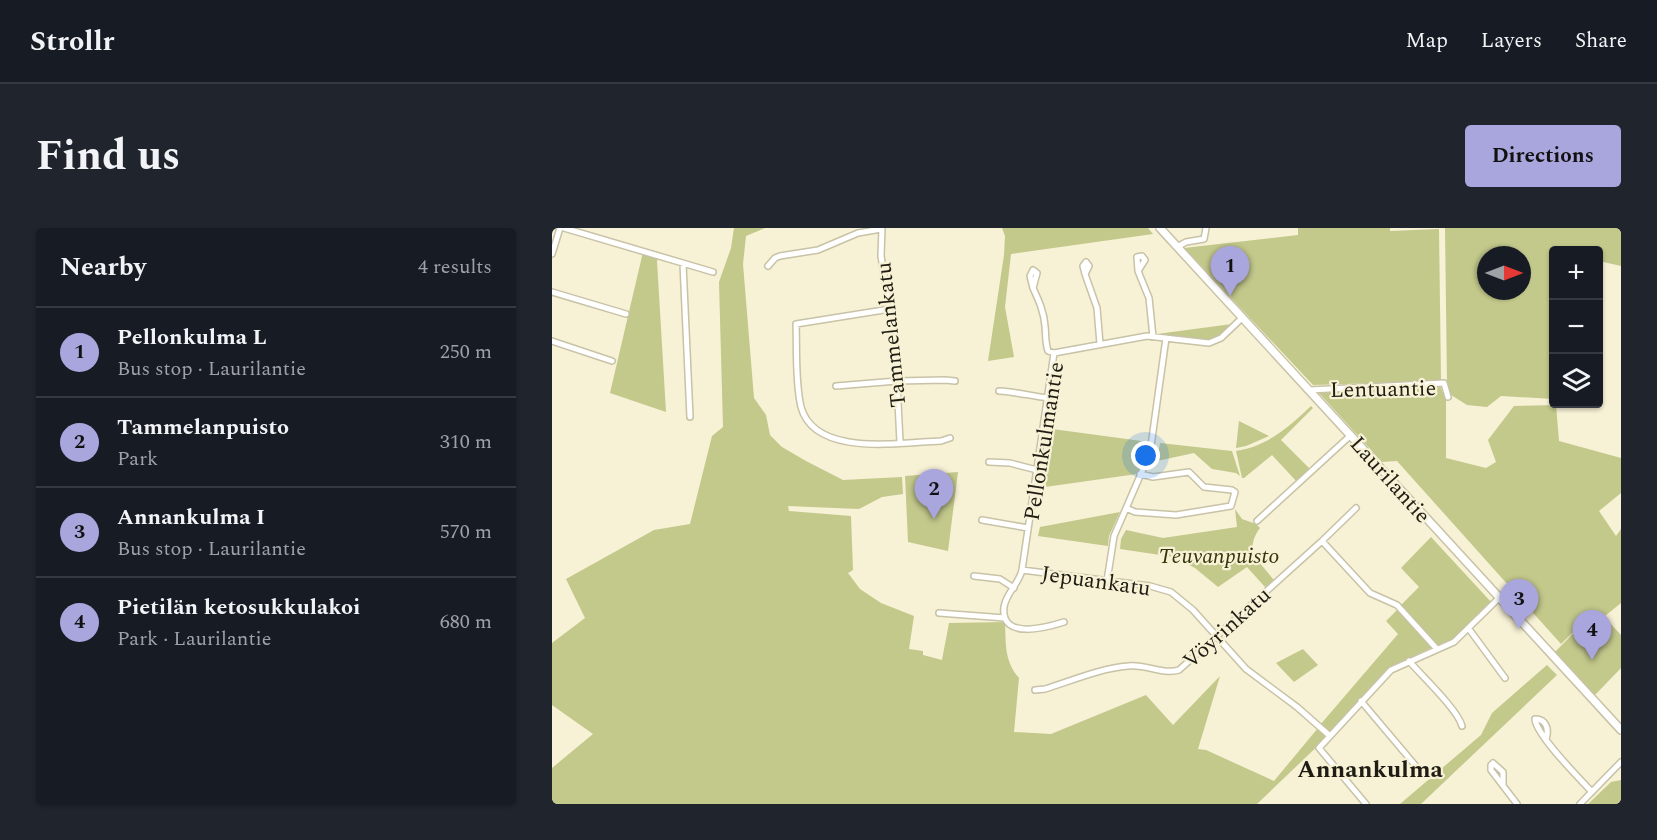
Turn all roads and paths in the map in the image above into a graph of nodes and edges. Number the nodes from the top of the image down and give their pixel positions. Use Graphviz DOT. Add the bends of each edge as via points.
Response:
graph roads {
  1 [pos="562,228"];
  2 [pos="882,228"];
  3 [pos="1160,228"];
  4 [pos="1206,228"];
  5 [pos="1177,247"];
  6 [pos="552,254"];
  7 [pos="683,264"];
  8 [pos="768,266"];
  9 [pos="1138,271"];
  10 [pos="713,272"];
  11 [pos="1085,274"];
  12 [pos="1033,288"];
  13 [pos="552,292"];
  14 [pos="890,309"];
  15 [pos="626,314"];
  16 [pos="1242,318"];
  17 [pos="1153,337"];
  18 [pos="1166,338"];
  19 [pos="552,341"];
  20 [pos="1100,344"];
  21 [pos="1054,353"];
  22 [pos="612,362"];
  23 [pos="897,381"];
  24 [pos="955,381"];
  25 [pos="836,386"];
  26 [pos="1310,390"];
  27 [pos="999,391"];
  28 [pos="1448,397"];
  29 [pos="1048,398"];
  30 [pos="690,417"];
  31 [pos="1351,435"];
  32 [pos="950,438"];
  33 [pos="900,442"];
  34 [pos="989,462"];
  35 [pos="1037,470"];
  36 [pos="1140,474"];
  37 [pos="1356,507"];
  38 [pos="1126,508"];
  39 [pos="982,520"];
  40 [pos="1257,521"];
  41 [pos="1028,528"];
  42 [pos="1322,541"];
  43 [pos="1022,570"];
  44 [pos="974,576"];
  45 [pos="1107,581"];
  46 [pos="1014,588"];
  47 [pos="1499,598"];
  48 [pos="939,613"];
  49 [pos="1005,618"];
  50 [pos="1064,622"];
  51 [pos="1468,629"];
  52 [pos="1216,637"];
  53 [pos="1436,648"];
  54 [pos="1409,661"];
  55 [pos="1505,678"];
  56 [pos="1035,690"];
  57 [pos="1361,701"];
  58 [pos="1462,726"];
  59 [pos="1621,730"];
  60 [pos="1330,736"];
  61 [pos="1546,739"];
  62 [pos="1621,762"];
  63 [pos="1417,771"];
  64 [pos="1503,785"];
  65 [pos="1592,792"];
  66 [pos="1366,804"];
  67 [pos="1517,804"];
  68 [pos="1580,804"];
  1 -- 6 [label="street"];
  1 -- 7 [label="street"];
  2 -- 8 [label="street" via="858,233 818,250 780,256"];
  2 -- 14 [label="street, Tammelankatu" via="881,256"];
  3 -- 5 [label="street, Laurilantie"];
  4 -- 5 [label="street" via="1204,239"];
  5 -- 16 [label="street, Laurilantie"];
  7 -- 10 [label="street"];
  7 -- 30 [label="street"];
  9 -- 17 [label="street" via="1149,298"];
  11 -- 20 [label="street" via="1097,308"];
  12 -- 21 [label="street" via="1042,305 1048,351"];
  13 -- 15 [label="street"];
  14 -- 23 [label="street, Tammelankatu"];
  14 -- 33 [label="street" via="796,324 801,408 811,426 832,439 854,444"];
  16 -- 18 [label="street, Pellonkulmantie" via="1221,338 1209,343"];
  16 -- 26 [label="street, Laurilantie"];
  17 -- 18 [label="street, Pellonkulmantie"];
  17 -- 20 [label="street, Pellonkulmantie"];
  18 -- 36 [label="street" via="1150,453"];
  19 -- 22 [label="street"];
  20 -- 21 [label="street, Pellonkulmantie"];
  21 -- 29 [label="street, Pellonkulmantie"];
  23 -- 24 [label="street"];
  23 -- 25 [label="street"];
  23 -- 33 [label="street, Tammelankatu"];
  26 -- 28 [label="street, Lentuantie" via="1444,383"];
  26 -- 31 [label="street, Laurilantie"];
  27 -- 29 [label="street"];
  29 -- 35 [label="street, Pellonkulmantie"];
  31 -- 40 [label="street"];
  31 -- 47 [label="street, Laurilantie"];
  32 -- 33 [label="street"];
  34 -- 35 [label="street"];
  35 -- 41 [label="street, Pellonkulmantie"];
  36 -- 38 [label="street"];
  36 -- 38 [label="street" via="1153,477 1189,472 1204,487 1235,492 1231,506 1176,515"];
  37 -- 42 [label="street, Vöyrinkatu"];
  38 -- 45 [label="street" via="1114,536"];
  39 -- 41 [label="street"];
  41 -- 43 [label="street, Pellonkulmantie"];
  42 -- 52 [label="street, Vöyrinkatu"];
  42 -- 53 [label="street" via="1370,593 1397,605"];
  43 -- 45 [label="street, Jepuankatu"];
  43 -- 46 [label="street, Pellonkulmantie"];
  44 -- 46 [label="street" via="1000,579"];
  45 -- 52 [label="street, Jepuankatu" via="1171,592"];
  46 -- 49 [label="street, Pellonkulmantie" via="1004,608"];
  47 -- 51 [label="street"];
  47 -- 59 [label="street, Laurilantie"];
  48 -- 49 [label="street"];
  49 -- 50 [label="street" via="1027,630"];
  51 -- 53 [label="street" via="1454,642"];
  51 -- 55 [label="street"];
  52 -- 56 [label="street, Vöyrinkatu" via="1179,670 1168,673 1146,666 1128,666"];
  52 -- 60 [label="street, Jepuankatu" via="1246,669"];
  53 -- 54 [label="street"];
  54 -- 57 [label="street" via="1391,670"];
  54 -- 58 [label="street"];
  57 -- 60 [label="street"];
  57 -- 63 [label="street"];
  60 -- 66 [label="street" via="1319,748"];
  61 -- 65 [label="street"];
  62 -- 65 [label="street"];
  64 -- 67 [label="street"];
  65 -- 68 [label="street"];
}
